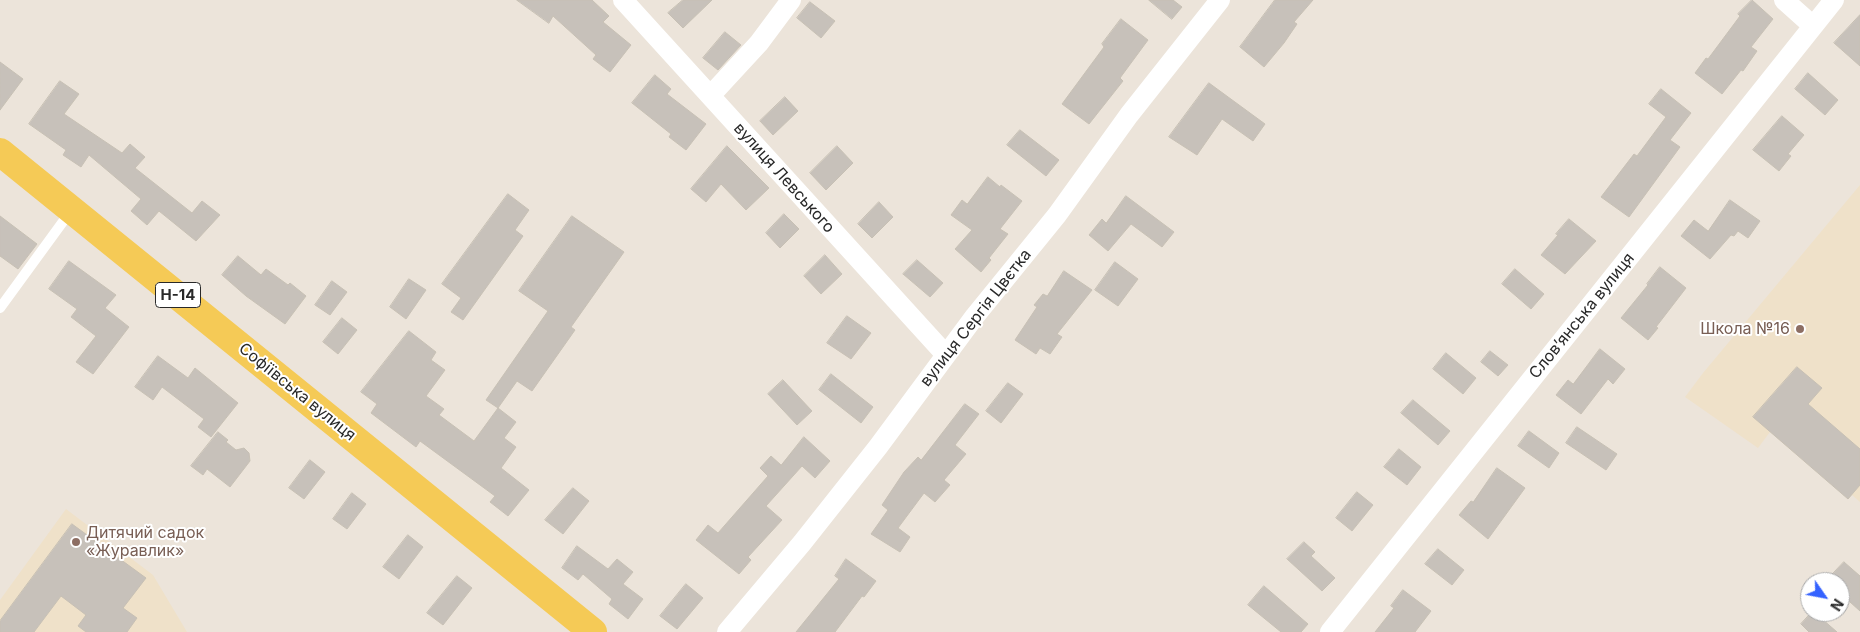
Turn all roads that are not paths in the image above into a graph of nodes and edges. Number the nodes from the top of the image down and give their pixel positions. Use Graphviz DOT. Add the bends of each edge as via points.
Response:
graph roads {
  1 [pos="623,0"];
  2 [pos="791,0"];
  3 [pos="1220,0"];
  4 [pos="1784,0"];
  5 [pos="1834,0"];
  6 [pos="1813,26"];
  7 [pos="711,95"];
  8 [pos="0,152"];
  9 [pos="72,210"];
  10 [pos="0,308"];
  11 [pos="946,355"];
  12 [pos="593,632"];
  13 [pos="727,632"];
  14 [pos="1330,632"];
  1 -- 7 [label="street, вулиця Левського"];
  2 -- 7 [label="street" via="759,43"];
  3 -- 11 [label="street, вулиця Сергія Цвєтка" via="1128,115 1057,215"];
  4 -- 6 [label="street"];
  5 -- 6 [label="street, Словʼянська вулиця"];
  6 -- 14 [label="street, Словʼянська вулиця"];
  7 -- 11 [label="street, вулиця Левського"];
  8 -- 9 [label="main road, Софіївська вулиця / Н-14"];
  9 -- 10 [label="lane"];
  9 -- 12 [label="main road, Софіївська вулиця / Н-14"];
  11 -- 13 [label="street, вулиця Сергія Цвєтка" via="837,499"];
}
